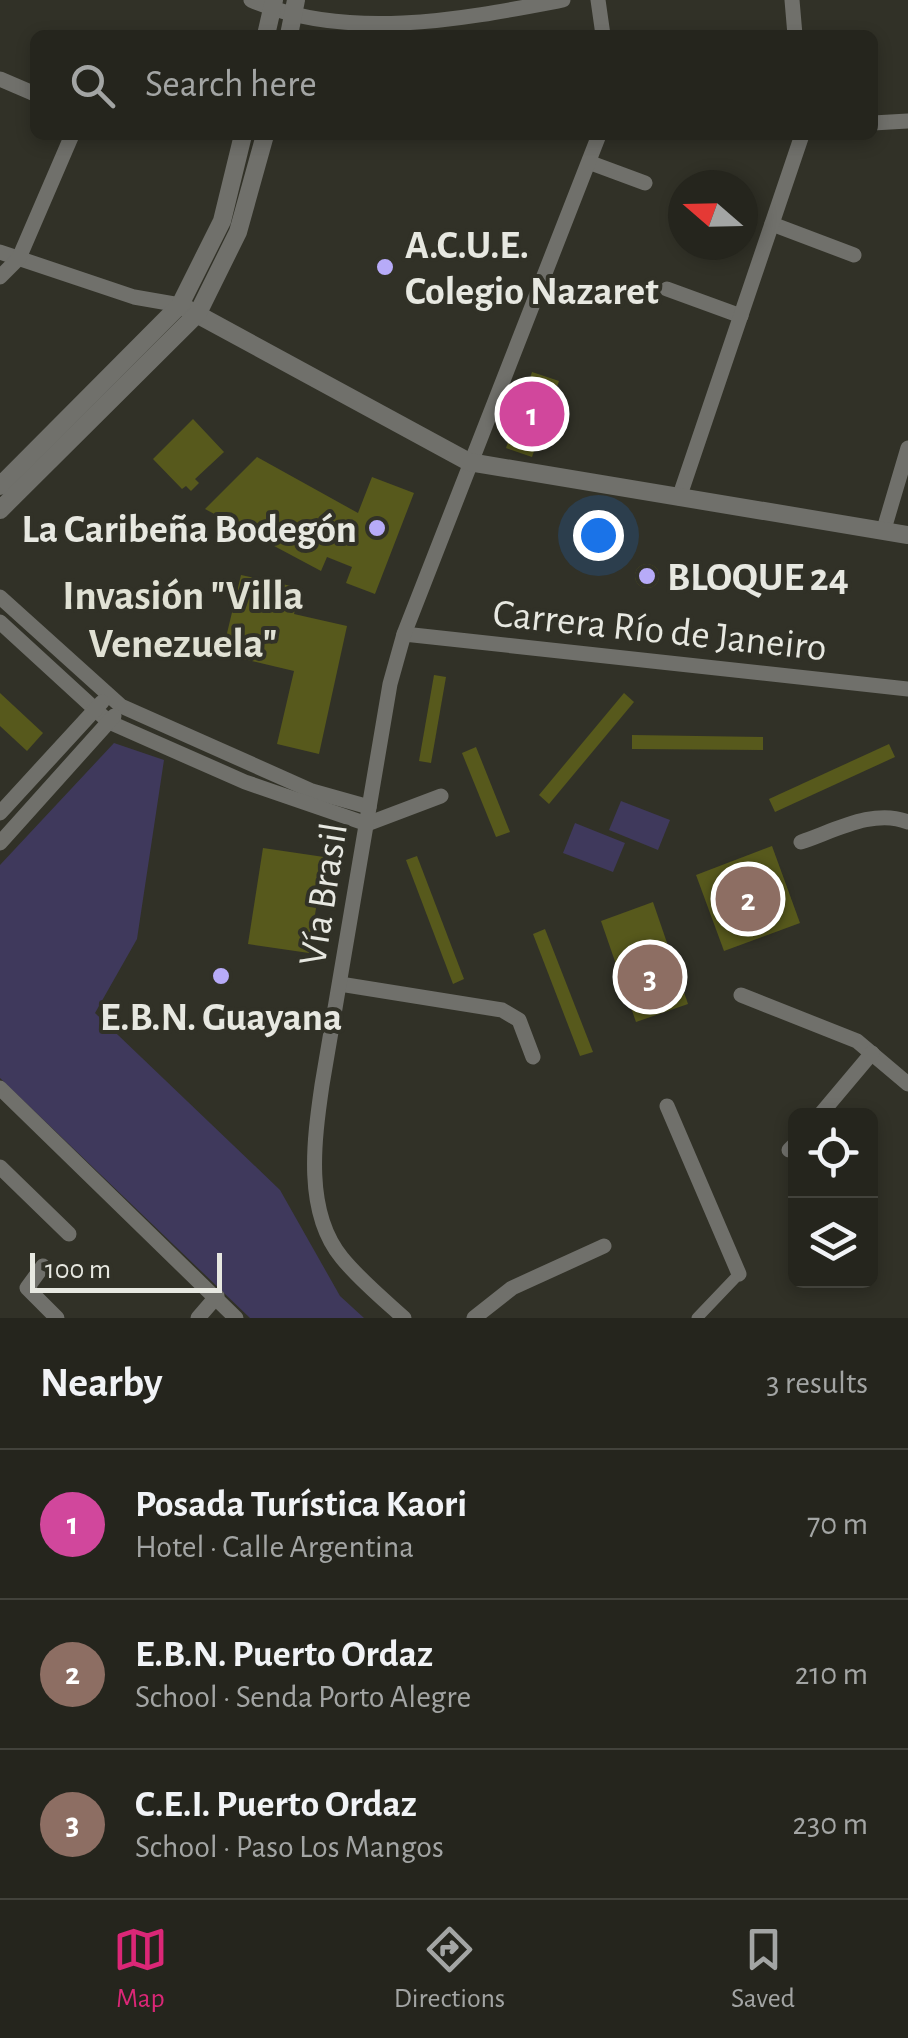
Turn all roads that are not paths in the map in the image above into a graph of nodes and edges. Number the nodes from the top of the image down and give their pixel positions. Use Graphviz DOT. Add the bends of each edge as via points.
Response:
graph roads {
  1 [pos="251,0"];
  2 [pos="563,0"];
  3 [pos="598,0"];
  4 [pos="792,0"];
  5 [pos="273,4"];
  6 [pos="295,6"];
  7 [pos="267,30"];
  8 [pos="603,30"];
  9 [pos="795,30"];
  10 [pos="0,79"];
  11 [pos="30,92"];
  12 [pos="908,121"];
  13 [pos="878,123"];
  14 [pos="70,140"];
  15 [pos="242,140"];
  16 [pos="265,140"];
  17 [pos="598,140"];
  18 [pos="800,140"];
  19 [pos="591,162"];
  20 [pos="645,183"];
  21 [pos="772,224"];
  22 [pos="0,252"];
  23 [pos="854,255"];
  24 [pos="18,258"];
  25 [pos="0,278"];
  26 [pos="667,290"];
  27 [pos="180,305"];
  28 [pos="198,312"];
  29 [pos="740,316"];
  30 [pos="908,448"];
  31 [pos="470,462"];
  32 [pos="0,486"];
  33 [pos="679,498"];
  34 [pos="0,510"];
  35 [pos="884,530"];
  36 [pos="908,534"];
  37 [pos="0,597"];
  38 [pos="0,622"];
  39 [pos="404,634"];
  40 [pos="908,690"];
  41 [pos="108,695"];
  42 [pos="121,706"];
  43 [pos="96,710"];
  44 [pos="109,722"];
  45 [pos="441,796"];
  46 [pos="0,813"];
  47 [pos="368,816"];
  48 [pos="908,822"];
  49 [pos="801,842"];
  50 [pos="0,843"];
  51 [pos="340,984"];
  52 [pos="741,995"];
  53 [pos="872,1054"];
  54 [pos="533,1057"];
  55 [pos="908,1084"];
  56 [pos="2,1094"];
  57 [pos="667,1106"];
  58 [pos="826,1108"];
  59 [pos="0,1168"];
  60 [pos="69,1234"];
  61 [pos="604,1246"];
  62 [pos="44,1266"];
  63 [pos="739,1274"];
  64 [pos="217,1296"];
  65 [pos="57,1318"];
  66 [pos="198,1318"];
  67 [pos="236,1318"];
  68 [pos="404,1318"];
  69 [pos="474,1318"];
  70 [pos="697,1318"];
  1 -- 5 [label="street"];
  2 -- 6 [label="street" via="422,24 349,21"];
  3 -- 8 [label="street"];
  4 -- 9 [label="street"];
  5 -- 6 [label="street"];
  5 -- 7 [label="street"];
  10 -- 11 [label="street"];
  12 -- 13 [label="street"];
  14 -- 24 [label="street"];
  15 -- 27 [label="street" via="222,221"];
  16 -- 28 [label="street" via="238,232"];
  17 -- 19 [label="street, Vía Brasil"];
  18 -- 21 [label="street"];
  19 -- 20 [label="street"];
  19 -- 31 [label="street, Vía Brasil"];
  21 -- 23 [label="street"];
  21 -- 29 [label="street"];
  22 -- 24 [label="street"];
  24 -- 25 [label="street"];
  24 -- 27 [label="street" via="134,297"];
  26 -- 29 [label="street"];
  27 -- 28 [label="street"];
  27 -- 32 [label="street"];
  28 -- 31 [label="street"];
  28 -- 34 [label="street"];
  29 -- 33 [label="street"];
  30 -- 35 [label="street"];
  31 -- 33 [label="street"];
  31 -- 39 [label="street, Vía Brasil"];
  33 -- 35 [label="street"];
  35 -- 36 [label="street"];
  37 -- 41 [label="street"];
  38 -- 43 [label="street"];
  39 -- 40 [label="street, Carrera Río de Janeiro"];
  39 -- 47 [label="street, Vía Brasil"];
  41 -- 42 [label="street"];
  41 -- 43 [label="street"];
  42 -- 44 [label="street"];
  42 -- 47 [label="street"];
  43 -- 44 [label="street"];
  43 -- 46 [label="street"];
  44 -- 47 [label="street" via="244,782"];
  44 -- 50 [label="street"];
  45 -- 47 [label="street"];
  47 -- 51 [label="street, Vía Brasil"];
  48 -- 49 [label="street" via="875,818"];
  51 -- 54 [label="street" via="502,1010 518,1020"];
  51 -- 68 [label="street, Vía Brasil" via="314,1147 320,1210 340,1256"];
  52 -- 53 [label="street" via="857,1041"];
  53 -- 55 [label="street"];
  53 -- 58 [label="street"];
  56 -- 64 [label="street"];
  57 -- 63 [label="street"];
  59 -- 60 [label="street"];
  61 -- 69 [label="street" via="512,1288"];
  62 -- 65 [label="street" via="27,1288"];
  63 -- 70 [label="street"];
  64 -- 66 [label="street"];
  64 -- 67 [label="street"];
}
